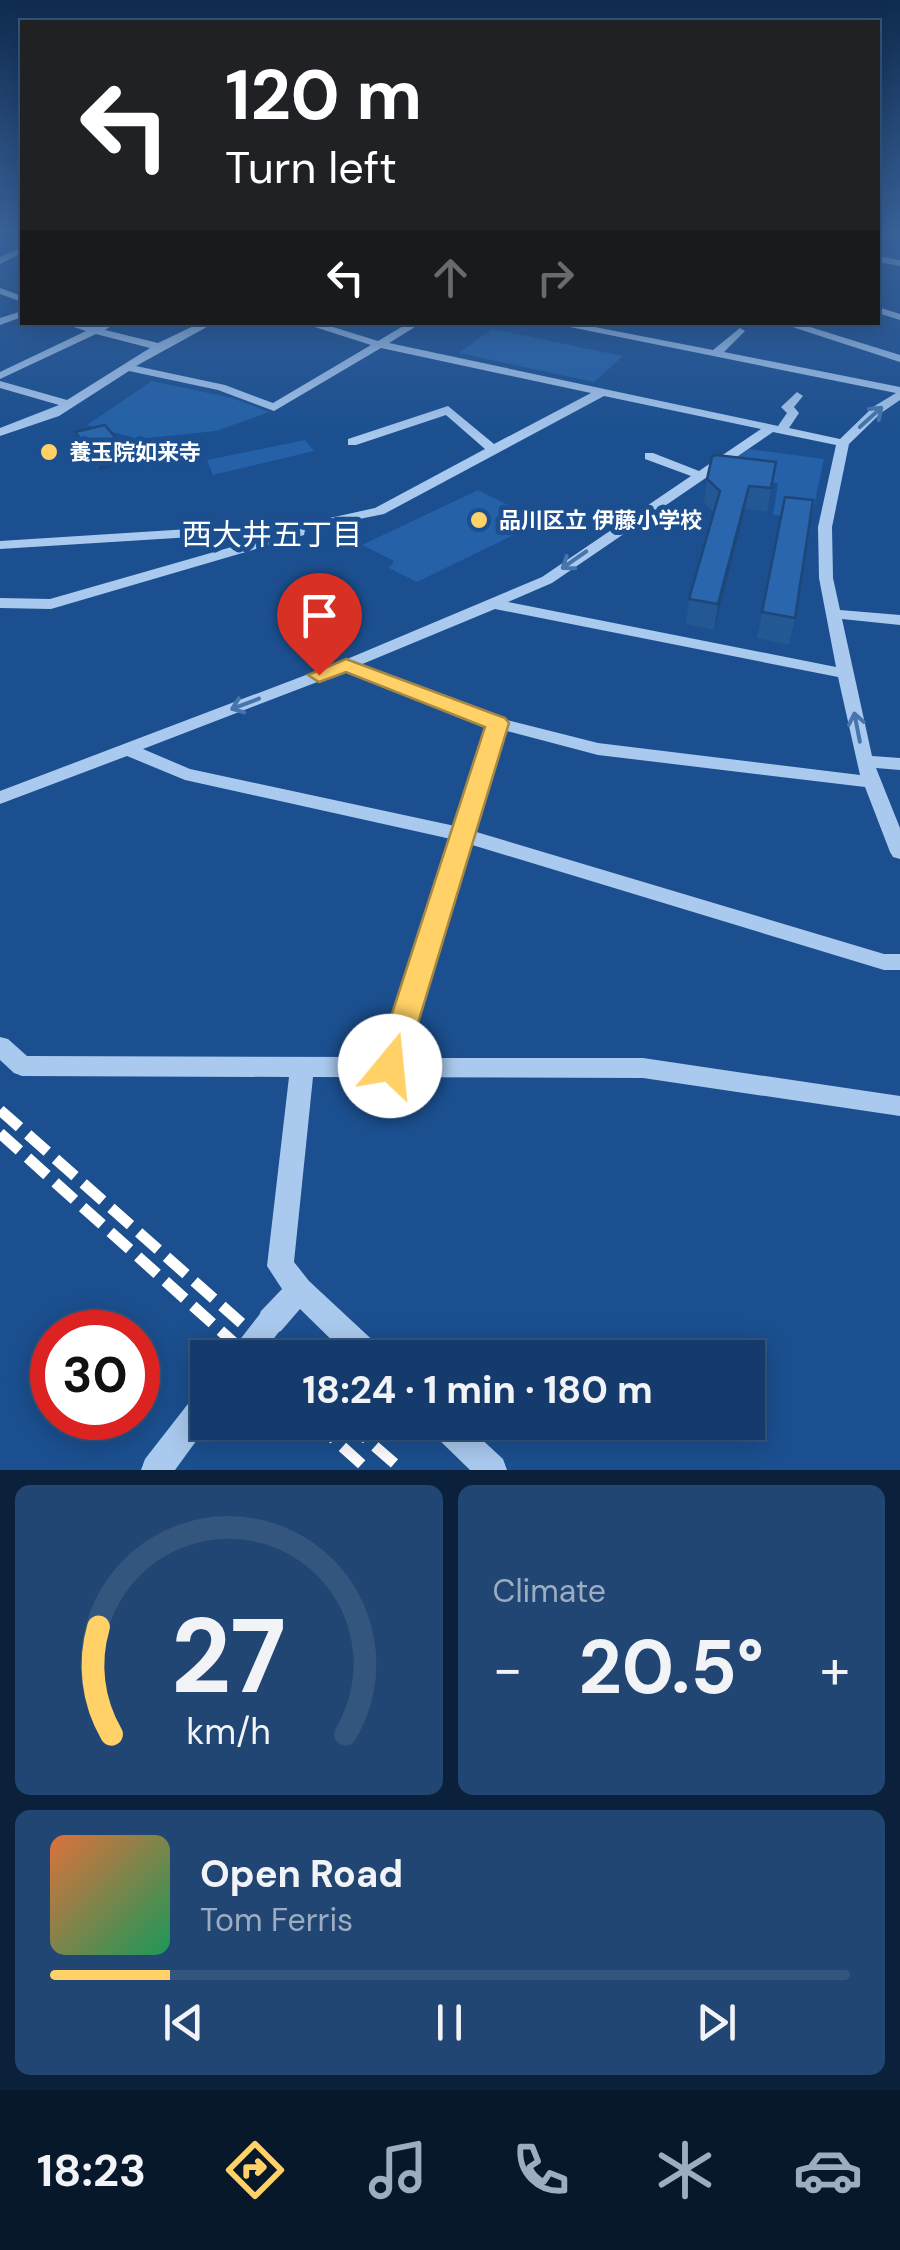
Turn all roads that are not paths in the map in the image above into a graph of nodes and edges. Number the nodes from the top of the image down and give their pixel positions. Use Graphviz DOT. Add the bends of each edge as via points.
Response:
graph roads {
  1 [pos="74,325"];
  2 [pos="107,325"];
  3 [pos="205,325"];
  4 [pos="314,325"];
  5 [pos="413,325"];
  6 [pos="571,325"];
  7 [pos="792,325"];
  8 [pos="95,331"];
  9 [pos="740,332"];
  10 [pos="381,345"];
  11 [pos="160,347"];
  12 [pos="716,354"];
  13 [pos="900,359"];
  14 [pos="129,368"];
  15 [pos="0,376"];
  16 [pos="0,384"];
  17 [pos="602,392"];
  18 [pos="900,392"];
  19 [pos="796,396"];
  20 [pos="70,405"];
  21 [pos="776,429"];
  22 [pos="0,432"];
  23 [pos="352,442"];
  24 [pos="844,442"];
  25 [pos="493,450"];
  26 [pos="649,456"];
  27 [pos="700,474"];
  28 [pos="316,525"];
  29 [pos="0,545"];
  30 [pos="0,603"];
  31 [pos="493,604"];
  32 [pos="836,614"];
  33 [pos="900,620"];
  34 [pos="346,665"];
  35 [pos="847,674"];
  36 [pos="498,723"];
  37 [pos="127,750"];
  38 [pos="864,761"];
  39 [pos="900,764"];
  40 [pos="872,782"];
  41 [pos="0,798"];
  42 [pos="460,834"];
  43 [pos="900,852"];
  44 [pos="900,962"];
  45 [pos="0,1046"];
  46 [pos="302,1066"];
  47 [pos="390,1066"];
  48 [pos="900,1106"];
  49 [pos="285,1306"];
  50 [pos="257,1340"];
  51 [pos="342,1340"];
  52 [pos="190,1425"];
  53 [pos="460,1440"];
  54 [pos="156,1470"];
  55 [pos="492,1470"];
  1 -- 8 [label="street"];
  2 -- 8 [label="street"];
  3 -- 11 [label="street"];
  4 -- 10 [label="street"];
  5 -- 10 [label="street"];
  6 -- 12 [label="street"];
  7 -- 13 [label="street"];
  8 -- 11 [label="street"];
  8 -- 15 [label="street"];
  9 -- 12 [label="street"];
  10 -- 14 [label="street" via="274,406"];
  10 -- 17 [label="street"];
  11 -- 14 [label="street"];
  12 -- 18 [label="street"];
  14 -- 20 [label="street"];
  16 -- 20 [label="street"];
  17 -- 21 [label="street"];
  17 -- 25 [label="street"];
  24 -- 18 [label="street, one-way"];
  19 -- 21 [label="street" via="787,408 793,414"];
  20 -- 22 [label="street"];
  21 -- 24 [label="street"];
  21 -- 27 [label="street"];
  23 -- 25 [label="street" via="448,410"];
  24 -- 32 [label="street" via="825,527 826,578"];
  25 -- 28 [label="street" via="379,511"];
  26 -- 27 [label="street"];
  27 -- 31 [label="street, one-way" via="546,580"];
  28 -- 29 [label="street"];
  28 -- 30 [label="street" via="51,604"];
  31 -- 34 [label="street"];
  31 -- 35 [label="street"];
  32 -- 33 [label="street"];
  32 -- 35 [label="street"];
  34 -- 36 [label="street"];
  34 -- 37 [label="street, one-way"];
  38 -- 35 [label="street, one-way"];
  36 -- 40 [label="street" via="598,749"];
  36 -- 42 [label="street"];
  37 -- 41 [label="street"];
  37 -- 42 [label="street" via="185,774"];
  38 -- 39 [label="street"];
  38 -- 40 [label="street"];
  40 -- 43 [label="street"];
  42 -- 44 [label="street"];
  42 -- 47 [label="street"];
  45 -- 46 [label="street" via="22,1066"];
  46 -- 47 [label="street"];
  46 -- 49 [label="street" via="280,1266"];
  47 -- 48 [label="street" via="642,1068"];
  49 -- 50 [label="street, bridge"];
  49 -- 51 [label="street"];
  52 -- 54 [label="street"];
  53 -- 55 [label="street"];
}
